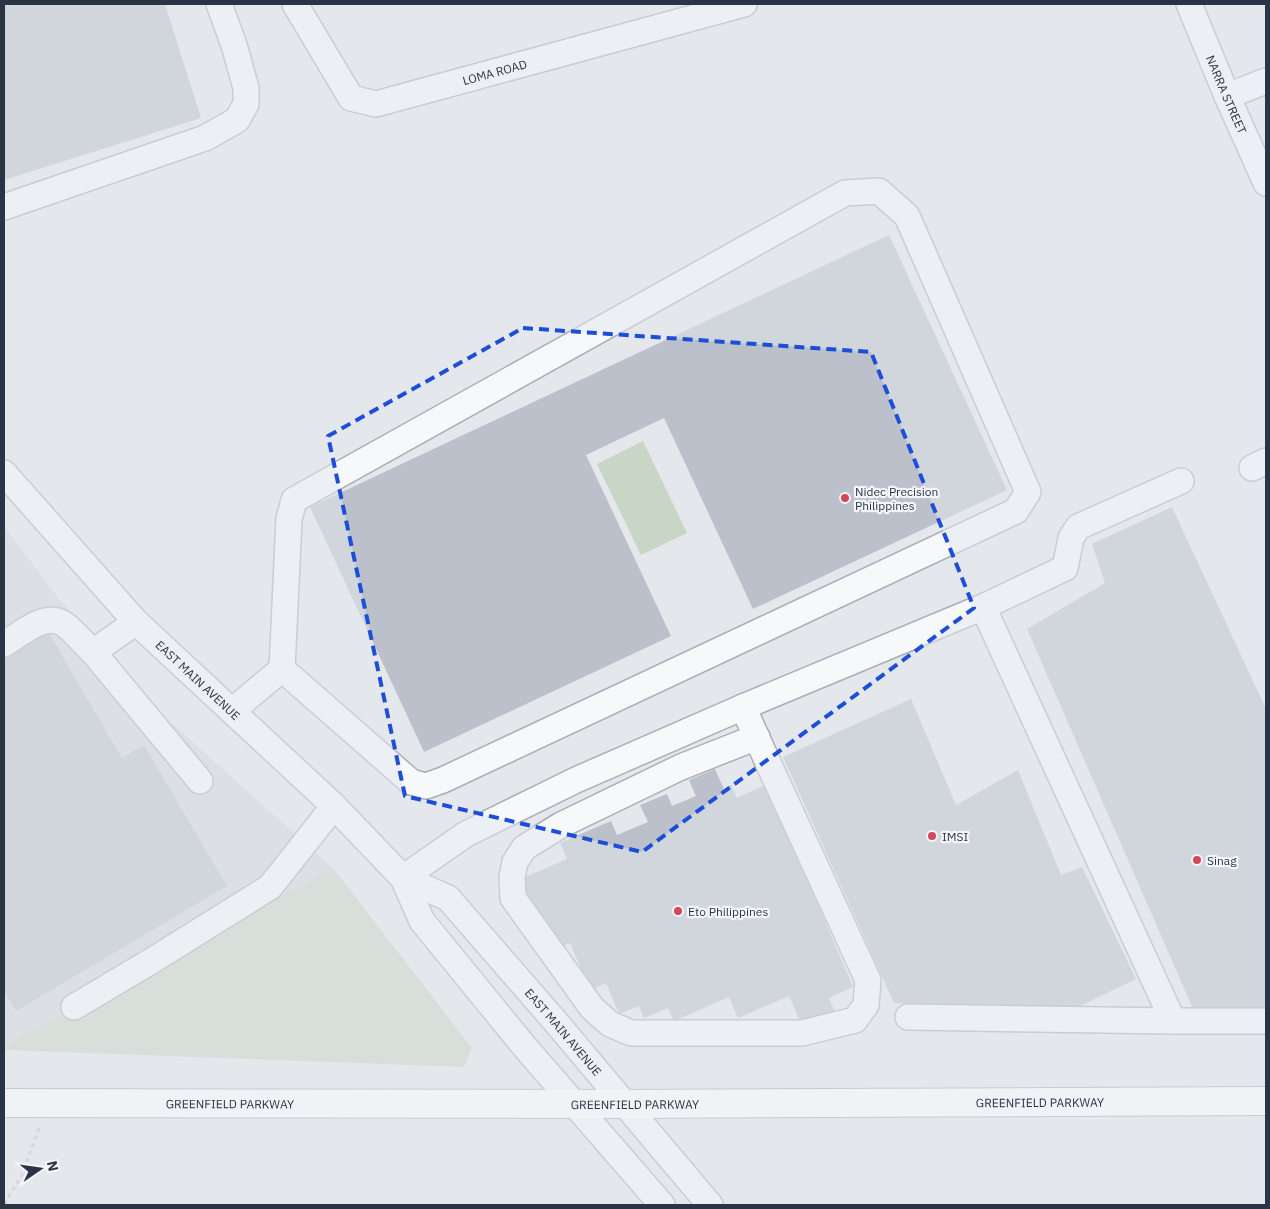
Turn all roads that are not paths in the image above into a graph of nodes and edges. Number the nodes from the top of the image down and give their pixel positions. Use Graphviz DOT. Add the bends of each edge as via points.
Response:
graph roads {
  1 [pos="219,4"];
  2 [pos="295,4"];
  3 [pos="744,4"];
  4 [pos="1190,4"];
  5 [pos="1266,81"];
  6 [pos="1227,96"];
  7 [pos="1266,183"];
  8 [pos="4,207"];
  9 [pos="4,472"];
  10 [pos="1181,481"];
  11 [pos="983,607"];
  12 [pos="136,622"];
  13 [pos="4,644"];
  14 [pos="92,652"];
  15 [pos="282,669"];
  16 [pos="743,707"];
  17 [pos="232,710"];
  18 [pos="757,738"];
  19 [pos="200,781"];
  20 [pos="334,806"];
  21 [pos="403,878"];
  22 [pos="74,1006"];
  23 [pos="908,1017"];
  24 [pos="1266,1021"];
  25 [pos="1173,1022"];
  26 [pos="1266,1101"];
  27 [pos="4,1103"];
  28 [pos="574,1104"];
  29 [pos="624,1104"];
  30 [pos="662,1205"];
  31 [pos="710,1205"];
  1 -- 8 [label="street" via="246,88 246,104 237,120 205,138"];
  2 -- 3 [label="street, LOMA ROAD" via="351,98 376,104"];
  4 -- 6 [label="street, NARRA STREET"];
  5 -- 6 [label="street"];
  6 -- 7 [label="street, NARRA STREET"];
  9 -- 12 [label="street, EAST MAIN AVENUE"];
  10 -- 11 [label="street" via="1078,528 1071,538 1065,568"];
  11 -- 16 [label="street"];
  11 -- 25 [label="street"];
  12 -- 14 [label="street"];
  12 -- 17 [label="street, EAST MAIN AVENUE"];
  13 -- 14 [label="street" via="42,622 54,620 64,624"];
  14 -- 19 [label="street"];
  15 -- 15 [label="street" via="411,782 426,786 1016,511 1028,492 907,216 879,191 845,193 294,500 289,519"];
  15 -- 17 [label="street"];
  16 -- 18 [label="street"];
  16 -- 21 [label="street" via="576,780 466,834"];
  17 -- 20 [label="street, EAST MAIN AVENUE"];
  18 -- 18 [label="street" via="868,980 866,1005 854,1020 802,1033 631,1033 610,1024 592,1008 513,898 515,862 524,848 561,825 681,767"];
  20 -- 21 [label="street, EAST MAIN AVENUE"];
  20 -- 22 [label="street" via="270,887"];
  21 -- 28 [label="street, EAST MAIN AVENUE" via="422,921"];
  21 -- 29 [label="street, EAST MAIN AVENUE" via="448,898"];
  23 -- 25 [label="street"];
  24 -- 25 [label="street"];
  26 -- 29 [label="main road, GREENFIELD PARKWAY"];
  27 -- 28 [label="main road, GREENFIELD PARKWAY"];
  28 -- 29 [label="main road, GREENFIELD PARKWAY"];
  28 -- 30 [label="street, EAST MAIN AVENUE"];
  29 -- 31 [label="street, EAST MAIN AVENUE"];
}
